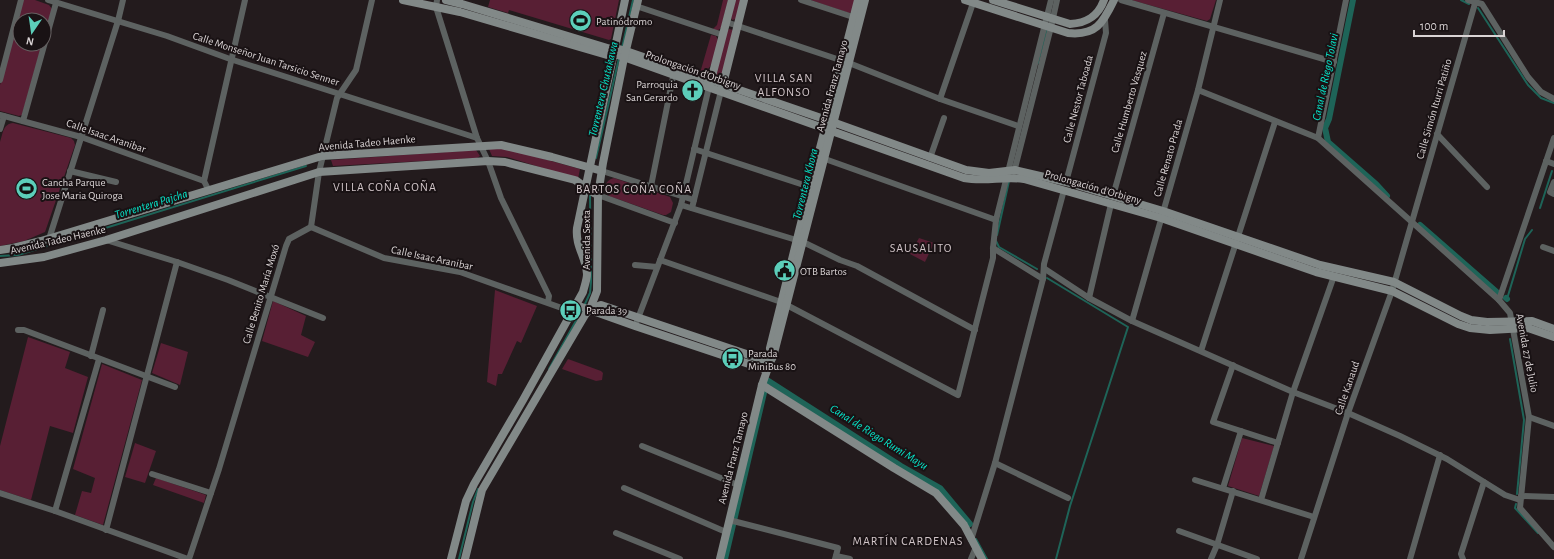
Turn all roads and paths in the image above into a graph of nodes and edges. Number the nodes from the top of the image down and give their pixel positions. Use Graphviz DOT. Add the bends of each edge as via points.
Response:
graph roads {
  1 [pos="21,0"];
  2 [pos="48,0"];
  3 [pos="123,0"];
  4 [pos="245,0"];
  5 [pos="372,0"];
  6 [pos="402,0"];
  7 [pos="446,0"];
  8 [pos="626,0"];
  9 [pos="732,0"];
  10 [pos="744,0"];
  11 [pos="801,0"];
  12 [pos="858,0"];
  13 [pos="865,0"];
  14 [pos="993,0"];
  15 [pos="1050,0"];
  16 [pos="1057,0"];
  17 [pos="1104,0"];
  18 [pos="1114,0"];
  19 [pos="1121,0"];
  20 [pos="1220,0"];
  21 [pos="1346,0"];
  22 [pos="1468,0"];
  23 [pos="969,1"];
  24 [pos="1475,1"];
  25 [pos="56,3"];
  26 [pos="436,3"];
  27 [pos="637,3"];
  28 [pos="1164,13"];
  29 [pos="858,18"];
  30 [pos="1105,20"];
  31 [pos="118,21"];
  32 [pos="726,22"];
  33 [pos="1049,22"];
  34 [pos="738,25"];
  35 [pos="1213,27"];
  36 [pos="723,35"];
  37 [pos="620,53"];
  38 [pos="230,59"];
  39 [pos="846,62"];
  40 [pos="1334,62"];
  41 [pos="675,71"];
  42 [pos="0,80"];
  43 [pos="710,84"];
  44 [pos="722,88"];
  45 [pos="1198,90"];
  46 [pos="340,94"];
  47 [pos="940,99"];
  48 [pos="1554,99"];
  49 [pos="2,115"];
  50 [pos="944,118"];
  51 [pos="22,121"];
  52 [pos="1275,122"];
  53 [pos="829,125"];
  54 [pos="1018,126"];
  55 [pos="0,129"];
  56 [pos="1437,134"];
  57 [pos="80,137"];
  58 [pos="477,138"];
  59 [pos="1318,138"];
  60 [pos="1554,138"];
  61 [pos="482,146"];
  62 [pos="694,149"];
  63 [pos="705,152"];
  64 [pos="322,156"];
  65 [pos="930,158"];
  66 [pos="824,159"];
  67 [pos="488,161"];
  68 [pos="1546,161"];
  69 [pos="1554,164"];
  70 [pos="595,169"];
  71 [pos="70,170"];
  72 [pos="319,172"];
  73 [pos="1010,175"];
  74 [pos="204,181"];
  75 [pos="116,182"];
  76 [pos="1554,182"];
  77 [pos="651,186"];
  78 [pos="1065,186"];
  79 [pos="810,187"];
  80 [pos="1487,188"];
  81 [pos="208,189"];
  82 [pos="592,192"];
  83 [pos="1554,194"];
  84 [pos="683,197"];
  85 [pos="694,200"];
  86 [pos="1112,200"];
  87 [pos="681,204"];
  88 [pos="692,208"];
  89 [pos="1162,215"];
  90 [pos="996,220"];
  91 [pos="675,223"];
  92 [pos="1412,223"];
  93 [pos="311,227"];
  94 [pos="49,238"];
  95 [pos="106,240"];
  96 [pos="1236,240"];
  97 [pos="800,241"];
  98 [pos="1543,247"];
  99 [pos="993,248"];
  100 [pos="0,250"];
  101 [pos="1554,251"];
  102 [pos="660,260"];
  103 [pos="177,262"];
  104 [pos="0,264"];
  105 [pos="635,265"];
  106 [pos="657,267"];
  107 [pos="1045,269"];
  108 [pos="1334,276"];
  109 [pos="1043,279"];
  110 [pos="1394,282"];
  111 [pos="1392,291"];
  112 [pos="270,296"];
  113 [pos="1089,298"];
  114 [pos="1499,300"];
  115 [pos="548,302"];
  116 [pos="783,304"];
  117 [pos="582,308"];
  118 [pos="104,310"];
  119 [pos="323,318"];
  120 [pos="638,318"];
  121 [pos="1132,321"];
  122 [pos="1512,325"];
  123 [pos="635,326"];
  124 [pos="1554,329"];
  125 [pos="18,330"];
  126 [pos="975,330"];
  127 [pos="1554,337"];
  128 [pos="1201,351"];
  129 [pos="91,356"];
  130 [pos="99,359"];
  131 [pos="1233,365"];
  132 [pos="769,366"];
  133 [pos="147,377"];
  134 [pos="762,385"];
  135 [pos="175,387"];
  136 [pos="1293,392"];
  137 [pos="534,395"];
  138 [pos="1348,412"];
  139 [pos="1529,417"];
  140 [pos="1554,426"];
  141 [pos="1240,431"];
  142 [pos="1278,443"];
  143 [pos="642,446"];
  144 [pos="1440,455"];
  145 [pos="995,463"];
  146 [pos="152,474"];
  147 [pos="1195,480"];
  148 [pos="1484,482"];
  149 [pos="738,486"];
  150 [pos="624,488"];
  151 [pos="1223,488"];
  152 [pos="1233,491"];
  153 [pos="211,493"];
  154 [pos="0,494"];
  155 [pos="1554,497"];
  156 [pos="1068,498"];
  157 [pos="1520,498"];
  158 [pos="1261,500"];
  159 [pos="55,511"];
  160 [pos="1314,517"];
  161 [pos="729,522"];
  162 [pos="106,530"];
  163 [pos="1179,530"];
  164 [pos="726,532"];
  165 [pos="616,533"];
  166 [pos="974,544"];
  167 [pos="1217,545"];
  168 [pos="1554,547"];
  169 [pos="836,557"];
  170 [pos="188,559"];
  171 [pos="451,559"];
  172 [pos="465,559"];
  173 [pos="680,559"];
  174 [pos="720,559"];
  175 [pos="850,559"];
  176 [pos="971,559"];
  177 [pos="982,559"];
  178 [pos="1210,559"];
  179 [pos="1257,559"];
  180 [pos="1301,559"];
  181 [pos="1410,559"];
  182 [pos="1463,559"];
  1 -- 42 [label="street"];
  2 -- 25 [label="street, Calle Monseñor Juan Tarsicio Senner"];
  3 -- 31 [label="street"];
  4 -- 38 [label="street"];
  5 -- 46 [label="street" via="356,70"];
  6 -- 26 [label="main road"];
  7 -- 37 [label="main road"];
  8 -- 37 [label="main road, Avenida Sexta"];
  9 -- 32 [label="main road"];
  10 -- 34 [label="main road"];
  11 -- 29 [label="street"];
  12 -- 29 [label="main road, Avenida Franz Tamayo"];
  13 -- 29 [label="main road, Avenida Franz Tamayo"];
  14 -- 33 [label="main road"];
  15 -- 33 [label="street"];
  16 -- 33 [label="street"];
  17 -- 33 [label="main road" via="1101,8 1091,19 1070,24"];
  18 -- 30 [label="main road"];
  19 -- 28 [label="street"];
  20 -- 35 [label="street, Calle Renato Prada"];
  21 -- 40 [label="street"];
  22 -- 24 [label="street"];
  23 -- 33 [label="main road"];
  23 -- 47 [label="street"];
  24 -- 48 [label="street" via="1482,4 1528,77 1541,92"];
  24 -- 56 [label="street, Calle Simón Iturri Patiño"];
  25 -- 31 [label="street, Calle Monseñor Juan Tarsicio Senner"];
  25 -- 51 [label="street"];
  26 -- 37 [label="main road" via="460,12"];
  26 -- 58 [label="street"];
  27 -- 36 [label="street"];
  27 -- 37 [label="main road, Avenida Sexta"];
  28 -- 35 [label="street"];
  28 -- 86 [label="street, Calle Humberto Vasquez"];
  29 -- 39 [label="main road, Avenida Franz Tamayo"];
  30 -- 33 [label="main road" via="1090,31 1079,34 1068,33"];
  30 -- 78 [label="street, Calle Nestor Taboada" via="1106,33"];
  31 -- 38 [label="street, Calle Monseñor Juan Tarsicio Senner"];
  31 -- 57 [label="street"];
  32 -- 34 [label="street"];
  32 -- 36 [label="main road"];
  33 -- 54 [label="street"];
  33 -- 73 [label="street"];
  34 -- 39 [label="street"];
  34 -- 44 [label="main road"];
  35 -- 40 [label="street"];
  35 -- 45 [label="street, Calle Renato Prada"];
  36 -- 43 [label="main road"];
  37 -- 41 [label="main road, Prolongación d'Orbigny"];
  37 -- 70 [label="main road, Avenida Sexta"];
  37 -- 70 [label="main road, Avenida Sexta"];
  38 -- 46 [label="street, Calle Monseñor Juan Tarsicio Senner"];
  38 -- 74 [label="street"];
  39 -- 47 [label="street"];
  39 -- 53 [label="main road, Avenida Franz Tamayo"];
  40 -- 59 [label="street"];
  41 -- 43 [label="main road, Prolongación d'Orbigny"];
  41 -- 77 [label="street"];
  43 -- 44 [label="main road, Prolongación d'Orbigny"];
  43 -- 62 [label="street"];
  44 -- 53 [label="main road, Prolongación d'Orbigny"];
  44 -- 63 [label="street"];
  45 -- 52 [label="street"];
  45 -- 89 [label="street, Calle Renato Prada"];
  46 -- 58 [label="street, Calle Monseñor Juan Tarsicio Senner"];
  46 -- 64 [label="street"];
  47 -- 54 [label="street"];
  49 -- 51 [label="street, Calle Isaac Aranibar"];
  49 -- 55 [label="street"];
  50 -- 65 [label="street"];
  51 -- 57 [label="street, Calle Isaac Aranibar"];
  52 -- 59 [label="street"];
  52 -- 96 [label="street"];
  53 -- 65 [label="main road, Prolongación d'Orbigny"];
  53 -- 66 [label="main road, Avenida Franz Tamayo"];
  53 -- 73 [label="main road, Prolongación d'Orbigny" via="964,178 983,180"];
  53 -- 79 [label="main road, Avenida Franz Tamayo"];
  54 -- 73 [label="street"];
  56 -- 80 [label="street"];
  56 -- 92 [label="street, Calle Simón Iturri Patiño"];
  57 -- 71 [label="street"];
  57 -- 74 [label="street, Calle Isaac Aranibar"];
  58 -- 61 [label="street"];
  59 -- 92 [label="street, Avenida 27 de Julio"];
  60 -- 68 [label="street"];
  61 -- 64 [label="main road, Avenida Tadeo Haenke"];
  61 -- 67 [label="street"];
  61 -- 70 [label="main road, Avenida Tadeo Haenke" via="501,145"];
  62 -- 63 [label="street"];
  62 -- 84 [label="street"];
  63 -- 79 [label="street"];
  63 -- 85 [label="street"];
  64 -- 72 [label="street"];
  64 -- 81 [label="main road, Avenida Tadeo Haenke"];
  65 -- 73 [label="main road, Prolongación d'Orbigny" via="973,172"];
  66 -- 90 [label="street"];
  66 -- 97 [label="main road, Avenida Franz Tamayo"];
  67 -- 72 [label="main road, Avenida Tadeo Haenke"];
  67 -- 82 [label="main road, Avenida Tadeo Haenke" via="505,162 575,180"];
  67 -- 115 [label="street" via="501,198 549,296"];
  68 -- 69 [label="street"];
  68 -- 114 [label="street"];
  70 -- 77 [label="street, Avenida Tadeo Haenke"];
  70 -- 82 [label="main road, Avenida Sexta"];
  70 -- 82 [label="main road, Avenida Sexta"];
  71 -- 75 [label="street"];
  71 -- 94 [label="street"];
  72 -- 93 [label="street"];
  72 -- 95 [label="main road, Avenida Tadeo Haenke"];
  73 -- 78 [label="main road, Prolongación d'Orbigny"];
  73 -- 90 [label="street"];
  74 -- 81 [label="street"];
  76 -- 83 [label="street" via="1550,192"];
  77 -- 84 [label="street, Avenida Tadeo Haenke"];
  78 -- 86 [label="main road, Prolongación d'Orbigny"];
  78 -- 107 [label="street, Calle Nestor Taboada" via="1044,264"];
  79 -- 97 [label="main road, Avenida Franz Tamayo"];
  81 -- 94 [label="main road, Avenida Tadeo Haenke"];
  82 -- 91 [label="street, Avenida Tadeo Haenke"];
  82 -- 117 [label="main road, Avenida Sexta" via="576,237 587,274"];
  82 -- 117 [label="main road, Avenida Sexta" via="597,291"];
  84 -- 85 [label="street, Avenida Tadeo Haenke"];
  84 -- 87 [label="street"];
  85 -- 88 [label="street"];
  86 -- 89 [label="main road, Prolongación d'Orbigny"];
  86 -- 113 [label="street, Calle Humberto Vasquez"];
  87 -- 88 [label="street"];
  87 -- 91 [label="street"];
  88 -- 97 [label="street"];
  89 -- 96 [label="main road, Prolongación d'Orbigny"];
  89 -- 121 [label="street, Calle Renato Prada"];
  90 -- 99 [label="street"];
  91 -- 102 [label="street"];
  92 -- 110 [label="street, Calle Kanaud"];
  92 -- 114 [label="street, Avenida 27 de Julio"];
  93 -- 112 [label="street, Calle Benito María Moxó" via="289,239"];
  93 -- 115 [label="street, Calle Isaac Aranibar" via="384,258 460,272"];
  94 -- 100 [label="main road, Avenida Tadeo Haenke"];
  95 -- 103 [label="street"];
  95 -- 104 [label="main road, Avenida Tadeo Haenke" via="44,257"];
  96 -- 108 [label="main road, Prolongación d'Orbigny" via="1316,272"];
  96 -- 110 [label="main road, Prolongación d'Orbigny" via="1320,265"];
  96 -- 128 [label="street"];
  97 -- 116 [label="main road, Avenida Franz Tamayo"];
  97 -- 126 [label="street" via="857,266"];
  98 -- 101 [label="street"];
  99 -- 109 [label="street"];
  99 -- 126 [label="street" via="993,258"];
  102 -- 106 [label="street"];
  102 -- 116 [label="street"];
  103 -- 112 [label="street"];
  103 -- 133 [label="street"];
  105 -- 106 [label="street"];
  106 -- 120 [label="street"];
  107 -- 109 [label="street, Calle Nestor Taboada"];
  107 -- 113 [label="street"];
  108 -- 111 [label="main road, Prolongación d'Orbigny"];
  108 -- 136 [label="street"];
  109 -- 145 [label="street, Calle Nestor Taboada"];
  110 -- 111 [label="street, Calle Kanaud"];
  110 -- 122 [label="main road, Prolongación d'Orbigny" via="1471,320"];
  111 -- 122 [label="main road, Prolongación d'Orbigny" via="1470,328 1490,330"];
  111 -- 138 [label="street, Calle Kanaud"];
  112 -- 119 [label="street"];
  112 -- 153 [label="street, Calle Benito María Moxó"];
  113 -- 121 [label="street"];
  114 -- 122 [label="street, Avenida 27 de Julio" via="1510,313"];
  115 -- 117 [label="street, Calle Isaac Aranibar"];
  116 -- 126 [label="street" via="958,395"];
  116 -- 132 [label="main road, Avenida Franz Tamayo" via="768,357"];
  117 -- 120 [label="main road" via="601,305"];
  117 -- 123 [label="main road"];
  117 -- 137 [label="main road, Avenida Sexta"];
  117 -- 137 [label="main road, Avenida Sexta" via="585,315"];
  118 -- 129 [label="street"];
  120 -- 123 [label="street"];
  120 -- 132 [label="main road"];
  121 -- 128 [label="street"];
  122 -- 124 [label="main road, Prolongación d'Orbigny" via="1532,321"];
  122 -- 127 [label="main road, Prolongación d'Orbigny"];
  122 -- 139 [label="street, Avenida 27 de Julio"];
  123 -- 132 [label="main road"];
  125 -- 129 [label="street" via="24,330"];
  128 -- 131 [label="street"];
  129 -- 130 [label="street"];
  130 -- 133 [label="street"];
  130 -- 159 [label="street"];
  131 -- 136 [label="street"];
  131 -- 141 [label="street" via="1214,422"];
  132 -- 134 [label="main road, Avenida Franz Tamayo"];
  133 -- 135 [label="street"];
  133 -- 162 [label="street"];
  134 -- 149 [label="main road, Avenida Franz Tamayo"];
  134 -- 166 [label="main road" via="936,493 964,525"];
  136 -- 138 [label="street"];
  136 -- 142 [label="street"];
  137 -- 171 [label="main road, Avenida Sexta" via="474,484 466,501"];
  137 -- 172 [label="main road, Avenida Sexta" via="482,490"];
  138 -- 144 [label="street"];
  138 -- 160 [label="street, Calle Kanaud"];
  139 -- 140 [label="street"];
  139 -- 157 [label="street, Avenida 27 de Julio"];
  141 -- 142 [label="street"];
  141 -- 151 [label="street"];
  142 -- 158 [label="street"];
  143 -- 149 [label="street"];
  144 -- 148 [label="street"];
  144 -- 181 [label="street"];
  145 -- 156 [label="street"];
  145 -- 166 [label="street, Calle Nestor Taboada"];
  146 -- 153 [label="street"];
  147 -- 151 [label="street"];
  148 -- 157 [label="street" via="1505,495"];
  148 -- 182 [label="street" via="1461,554"];
  149 -- 161 [label="main road, Avenida Franz Tamayo"];
  150 -- 164 [label="street"];
  151 -- 152 [label="street"];
  152 -- 158 [label="street"];
  152 -- 167 [label="street"];
  153 -- 170 [label="street, Calle Benito María Moxó"];
  154 -- 159 [label="street"];
  155 -- 157 [label="street"];
  157 -- 168 [label="street" via="1520,508"];
  158 -- 160 [label="street"];
  159 -- 162 [label="street"];
  160 -- 180 [label="street, Calle Kanaud"];
  161 -- 164 [label="main road, Avenida Franz Tamayo"];
  161 -- 169 [label="street" via="838,548"];
  162 -- 170 [label="street"];
  163 -- 167 [label="street"];
  164 -- 174 [label="main road, Avenida Franz Tamayo"];
  165 -- 173 [label="street"];
  166 -- 176 [label="street, Calle Nestor Taboada"];
  166 -- 177 [label="main road"];
  167 -- 178 [label="street"];
  167 -- 179 [label="street"];
  169 -- 175 [label="street"];
}
